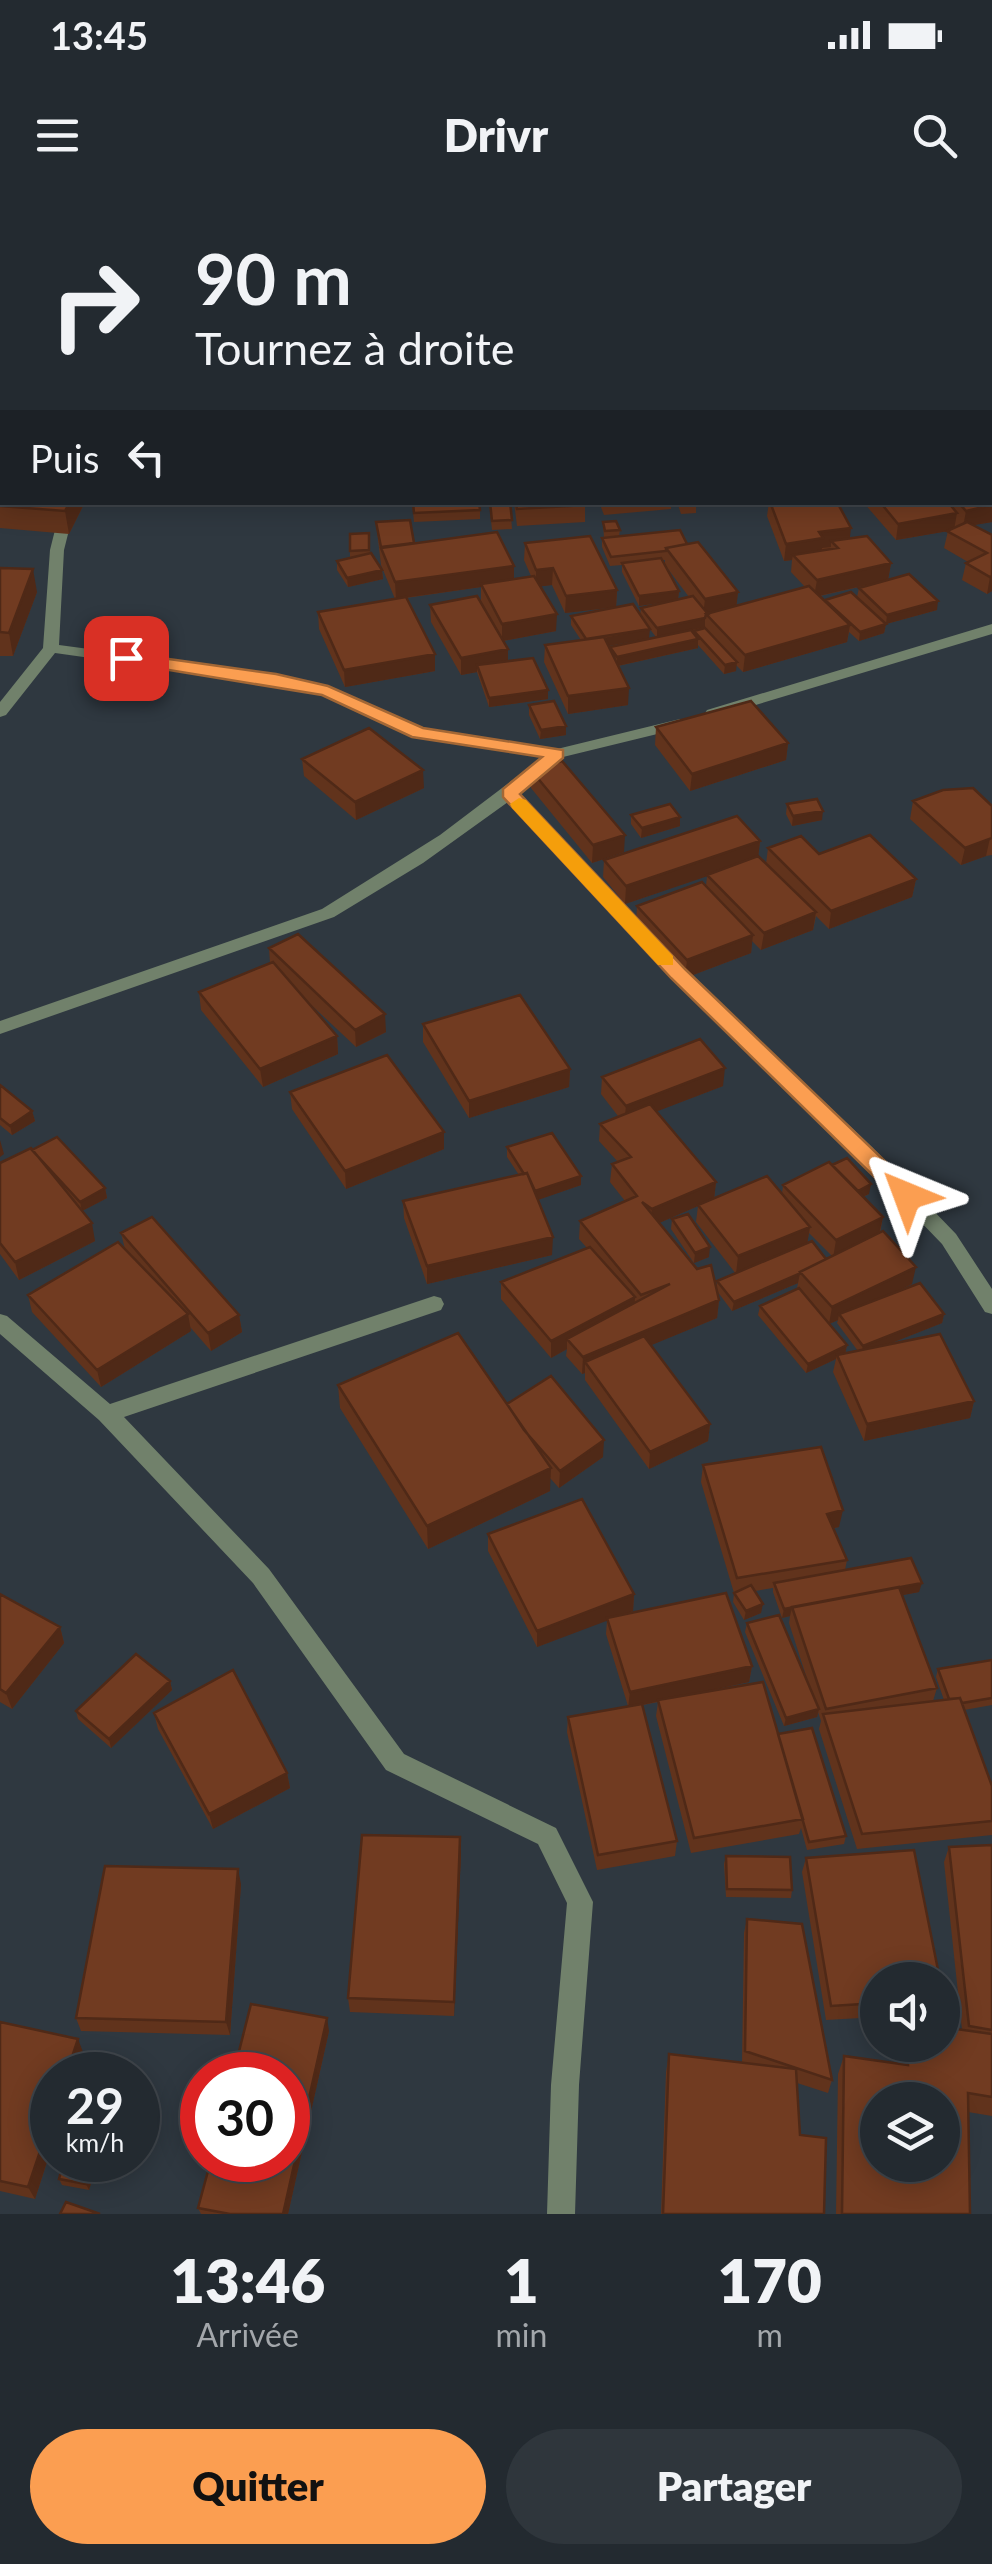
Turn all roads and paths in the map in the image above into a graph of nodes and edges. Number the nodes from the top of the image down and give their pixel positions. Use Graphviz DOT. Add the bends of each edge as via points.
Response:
graph roads {
  1 [pos="68,505"];
  2 [pos="992,628"];
  3 [pos="50,648"];
  4 [pos="0,712"];
  5 [pos="557,754"];
  6 [pos="509,793"];
  7 [pos="0,1028"];
  8 [pos="434,1304"];
  9 [pos="992,1306"];
  10 [pos="0,1322"];
  11 [pos="108,1414"];
  12 [pos="561,2214"];
  1 -- 3 [label="street" via="56,550"];
  2 -- 5 [label="street" via="656,732"];
  3 -- 4 [label="street"];
  3 -- 5 [label="street" via="276,680 328,691 418,733"];
  5 -- 6 [label="street"];
  6 -- 7 [label="street" via="328,913"];
  6 -- 9 [label="street" via="678,974 949,1239"];
  8 -- 11 [label="street"];
  10 -- 11 [label="street"];
  11 -- 12 [label="street" via="261,1576 395,1762 547,1836 580,1902"];
}
